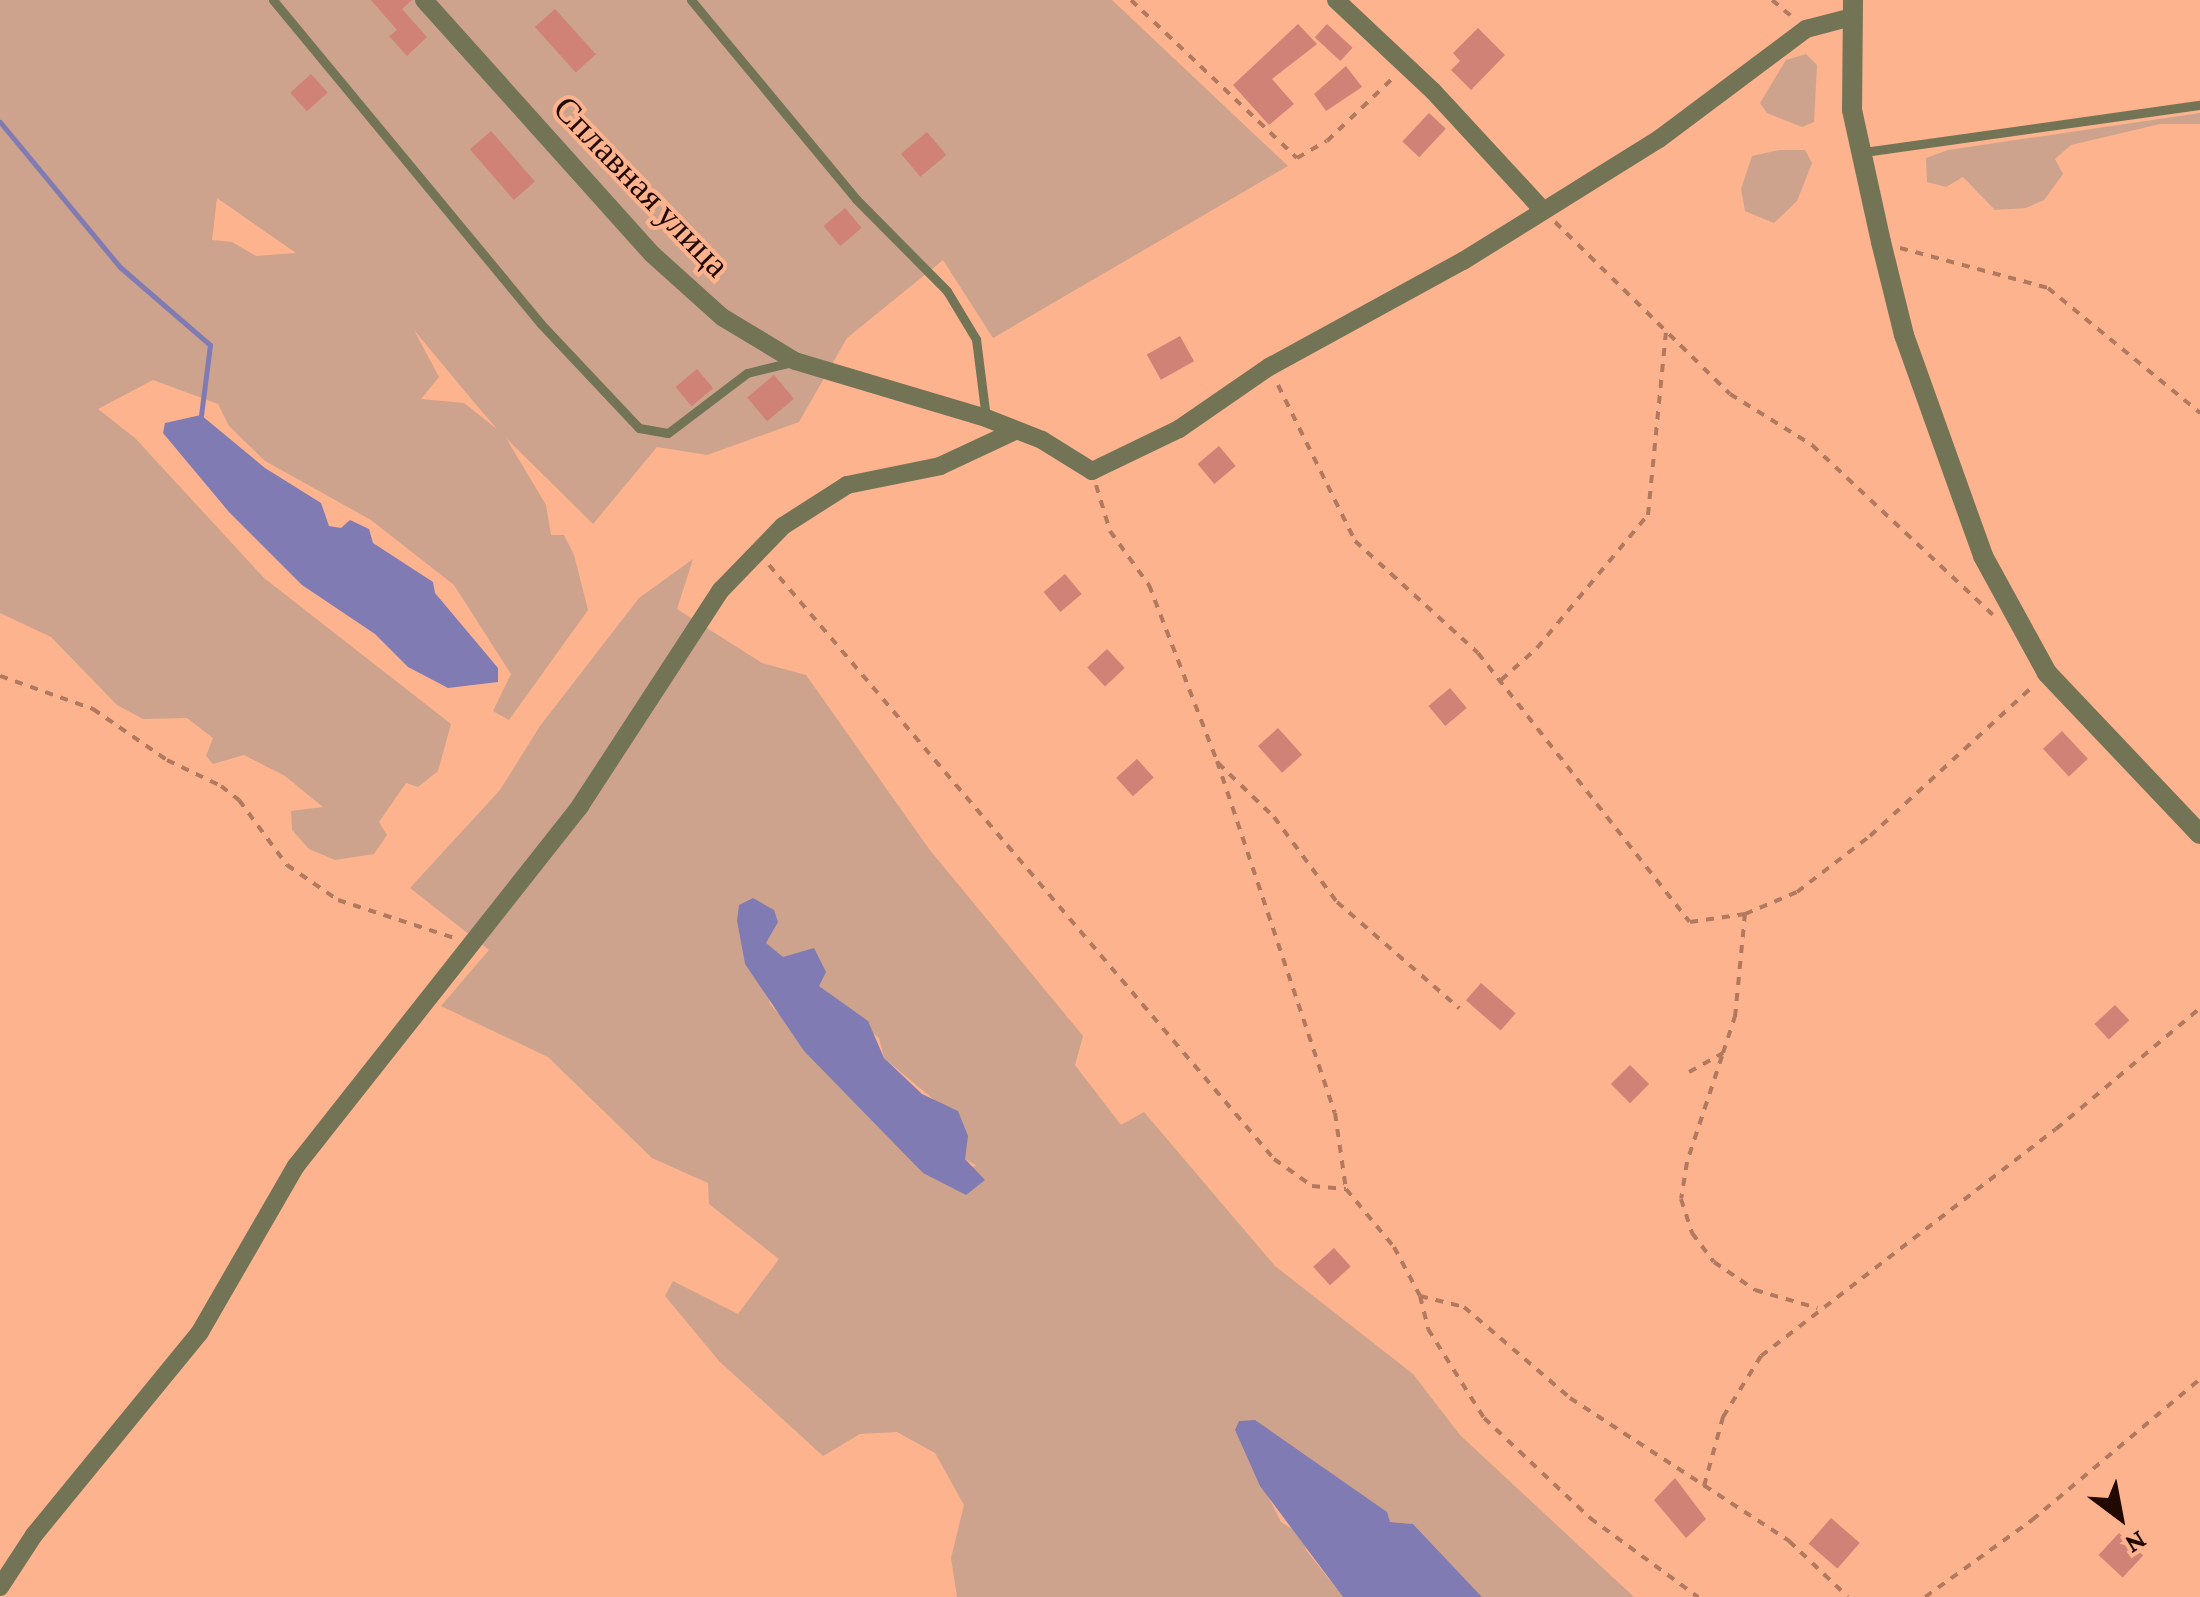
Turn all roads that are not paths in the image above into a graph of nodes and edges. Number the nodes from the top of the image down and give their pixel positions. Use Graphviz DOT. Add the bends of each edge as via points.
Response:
graph roads {
  1 [pos="272,0"];
  2 [pos="424,0"];
  3 [pos="691,0"];
  4 [pos="1336,0"];
  5 [pos="1852,9"];
  6 [pos="2200,105"];
  7 [pos="1861,153"];
  8 [pos="1542,208"];
  9 [pos="795,361"];
  10 [pos="986,418"];
  11 [pos="1015,430"];
  12 [pos="2200,834"];
  13 [pos="0,1588"];
  1 -- 9 [label="lane" via="540,324 639,428 668,433 747,373"];
  2 -- 9 [label="street, Сплавная улица" via="652,254 722,317"];
  3 -- 10 [label="lane" via="856,198 947,290 976,339"];
  4 -- 8 [label="street"];
  5 -- 7 [label="street" via="1852,110"];
  5 -- 8 [label="street" via="1806,29 1659,139"];
  6 -- 7 [label="lane"];
  7 -- 12 [label="street" via="1943,454 2022,635 2047,673"];
  8 -- 11 [label="street, Сплавная улица" via="1463,261 1269,366 1179,429 1092,471"];
  9 -- 10 [label="street, Сплавная улица"];
  10 -- 11 [label="street, Сплавная улица"];
  11 -- 13 [label="street" via="940,466 847,485 783,526 694,624 580,806 296,1166 200,1332 34,1535"];
}
